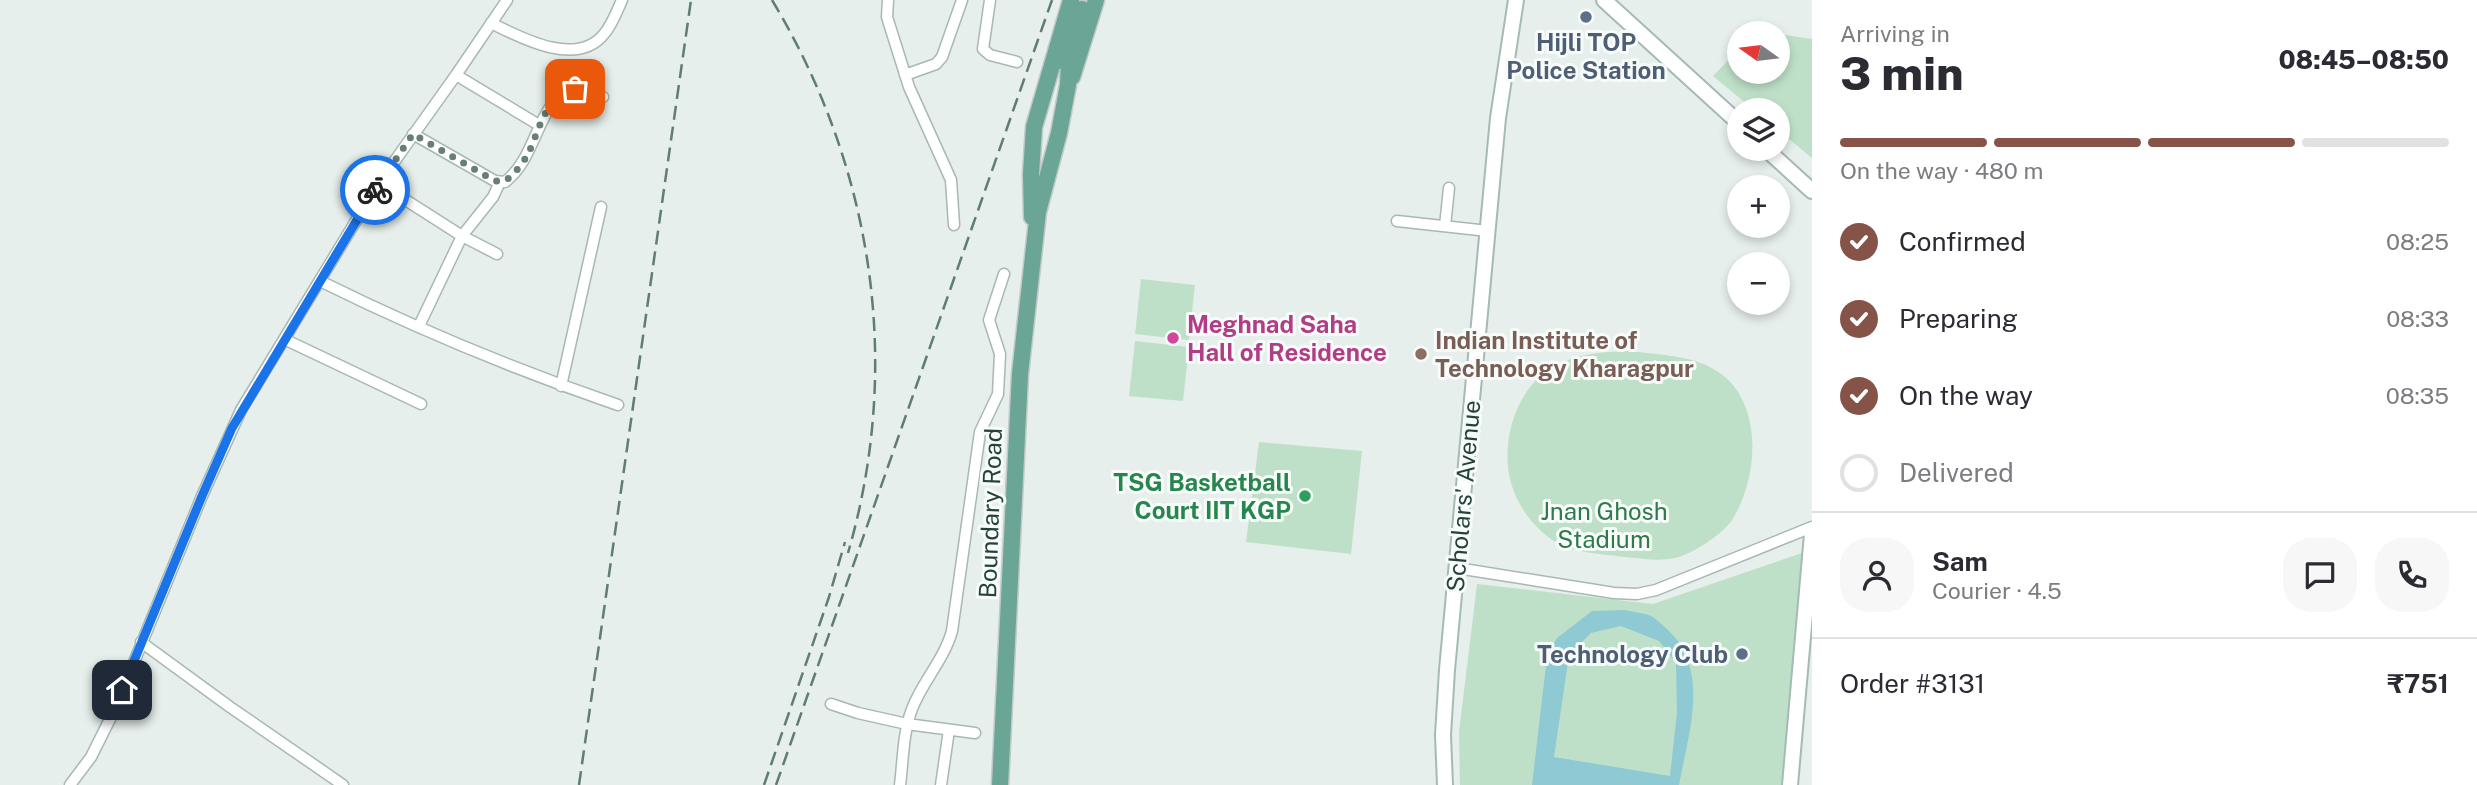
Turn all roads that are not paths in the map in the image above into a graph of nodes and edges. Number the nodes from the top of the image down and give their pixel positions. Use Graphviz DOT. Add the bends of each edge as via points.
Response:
graph roads {
  1 [pos="507,0"];
  2 [pos="622,0"];
  3 [pos="888,0"];
  4 [pos="962,0"];
  5 [pos="990,0"];
  6 [pos="1071,0"];
  7 [pos="1086,0"];
  8 [pos="1096,0"];
  9 [pos="1516,0"];
  10 [pos="1604,0"];
  11 [pos="491,23"];
  12 [pos="1067,52"];
  13 [pos="1017,62"];
  14 [pos="1050,68"];
  15 [pos="456,75"];
  16 [pos="905,75"];
  17 [pos="1068,85"];
  18 [pos="603,97"];
  19 [pos="1727,112"];
  20 [pos="539,125"];
  21 [pos="1034,127"];
  22 [pos="1059,133"];
  23 [pos="413,134"];
  24 [pos="1779,161"];
  25 [pos="500,182"];
  26 [pos="379,183"];
  27 [pos="1449,188"];
  28 [pos="1812,191"];
  29 [pos="601,207"];
  30 [pos="1397,221"];
  31 [pos="954,225"];
  32 [pos="1445,226"];
  33 [pos="1488,231"];
  34 [pos="462,236"];
  35 [pos="1033,243"];
  36 [pos="497,254"];
  37 [pos="1004,274"];
  38 [pos="320,281"];
  39 [pos="419,326"];
  40 [pos="286,340"];
  41 [pos="561,386"];
  42 [pos="421,404"];
  43 [pos="618,405"];
  44 [pos="1812,527"];
  45 [pos="1812,534"];
  46 [pos="1457,568"];
  47 [pos="141,642"];
  48 [pos="831,704"];
  49 [pos="907,724"];
  50 [pos="949,730"];
  51 [pos="975,733"];
  52 [pos="70,785"];
  53 [pos="343,785"];
  54 [pos="900,785"];
  55 [pos="941,785"];
  56 [pos="1000,785"];
  57 [pos="1445,785"];
  58 [pos="1790,785"];
  1 -- 11 [label="street"];
  2 -- 11 [label="street" via="603,37 577,48 545,46"];
  3 -- 16 [label="street" via="887,17"];
  4 -- 16 [label="street" via="942,57 936,64"];
  5 -- 13 [label="street" via="984,49"];
  6 -- 14 [label="main road, Boundary Road"];
  7 -- 12 [label="main road"];
  8 -- 17 [label="main road"];
  9 -- 33 [label="street, Scholars' Avenue" via="1498,118"];
  10 -- 19 [label="street"];
  11 -- 15 [label="street"];
  12 -- 14 [label="main road"];
  12 -- 17 [label="main road"];
  14 -- 21 [label="main road, Boundary Road"];
  15 -- 20 [label="street"];
  15 -- 23 [label="street"];
  16 -- 31 [label="street" via="950,180"];
  17 -- 22 [label="main road, Boundary Road"];
  18 -- 20 [label="street" via="569,89 557,97"];
  20 -- 25 [label="street" via="526,157"];
  21 -- 22 [label="main road"];
  21 -- 35 [label="main road, Boundary Road"];
  22 -- 35 [label="main road, Boundary Road"];
  23 -- 25 [label="street"];
  23 -- 26 [label="street"];
  24 -- 28 [label="street"];
  25 -- 34 [label="street"];
  26 -- 34 [label="street"];
  26 -- 38 [label="street"];
  27 -- 32 [label="street"];
  29 -- 41 [label="street"];
  30 -- 32 [label="street"];
  32 -- 33 [label="street"];
  33 -- 46 [label="street, Scholars' Avenue"];
  34 -- 36 [label="street"];
  34 -- 39 [label="street"];
  35 -- 56 [label="main road, Boundary Road" via="1016,418"];
  37 -- 49 [label="street" via="989,320 1000,354 1000,385 980,432 951,631"];
  38 -- 39 [label="street"];
  38 -- 40 [label="street"];
  39 -- 41 [label="street"];
  40 -- 42 [label="street"];
  40 -- 47 [label="street" via="223,446"];
  41 -- 43 [label="street"];
  44 -- 46 [label="street" via="1637,594"];
  45 -- 58 [label="street"];
  46 -- 57 [label="street, Scholars' Avenue" via="1444,722"];
  47 -- 52 [label="street" via="114,711 91,757"];
  47 -- 53 [label="street"];
  48 -- 49 [label="street"];
  49 -- 50 [label="street"];
  49 -- 54 [label="street"];
  50 -- 51 [label="street"];
  50 -- 55 [label="street"];
}
